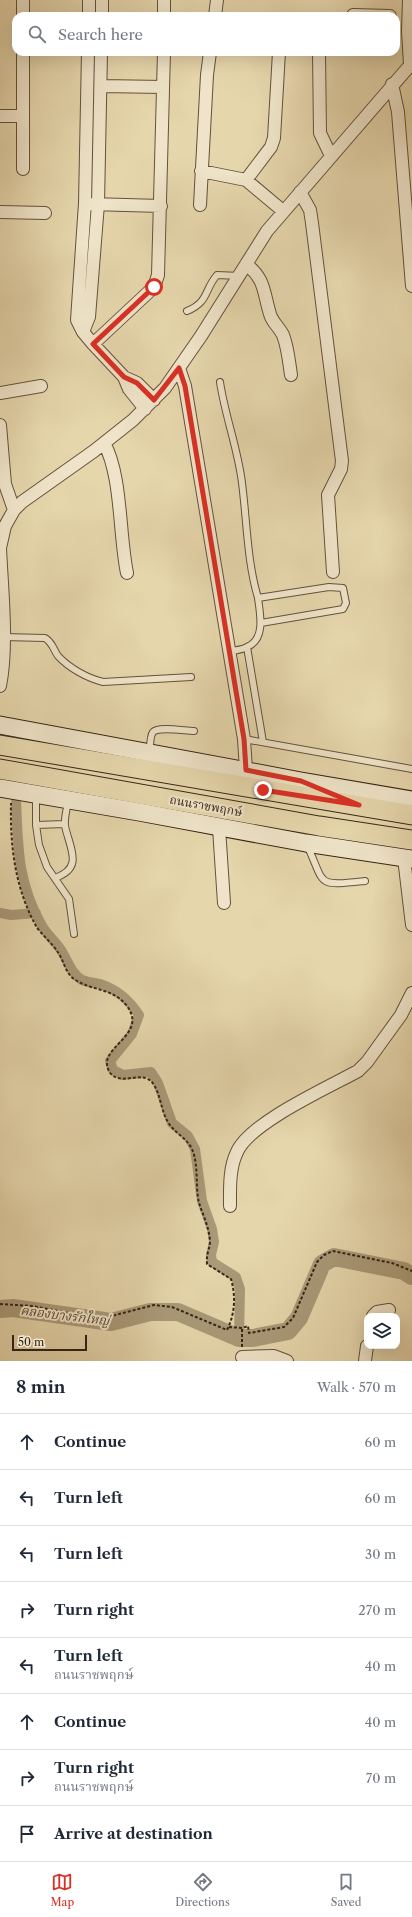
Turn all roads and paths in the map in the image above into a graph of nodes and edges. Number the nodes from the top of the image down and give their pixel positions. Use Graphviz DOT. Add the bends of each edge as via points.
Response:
graph roads {
  1 [pos="23,0"];
  2 [pos="89,0"];
  3 [pos="102,0"];
  4 [pos="164,0"];
  5 [pos="217,0"];
  6 [pos="409,0"];
  7 [pos="22,12"];
  8 [pos="89,12"];
  9 [pos="102,12"];
  10 [pos="164,12"];
  11 [pos="216,12"];
  12 [pos="400,16"];
  13 [pos="408,16"];
  14 [pos="23,56"];
  15 [pos="88,56"];
  16 [pos="102,56"];
  17 [pos="164,56"];
  18 [pos="209,56"];
  19 [pos="279,56"];
  20 [pos="319,56"];
  21 [pos="411,64"];
  22 [pos="392,84"];
  23 [pos="101,86"];
  24 [pos="163,87"];
  25 [pos="0,116"];
  26 [pos="22,116"];
  27 [pos="331,156"];
  28 [pos="23,169"];
  29 [pos="202,171"];
  30 [pos="246,180"];
  31 [pos="300,192"];
  32 [pos="85,203"];
  33 [pos="98,204"];
  34 [pos="200,205"];
  35 [pos="161,206"];
  36 [pos="283,211"];
  37 [pos="0,212"];
  38 [pos="45,214"];
  39 [pos="246,264"];
  40 [pos="240,276"];
  41 [pos="412,286"];
  42 [pos="187,311"];
  43 [pos="83,332"];
  44 [pos="93,344"];
  45 [pos="179,368"];
  46 [pos="291,375"];
  47 [pos="124,377"];
  48 [pos="220,382"];
  49 [pos="42,386"];
  50 [pos="0,393"];
  51 [pos="154,400"];
  52 [pos="145,409"];
  53 [pos="0,425"];
  54 [pos="104,444"];
  55 [pos="14,510"];
  56 [pos="0,548"];
  57 [pos="334,572"];
  58 [pos="127,573"];
  59 [pos="258,598"];
  60 [pos="1,608"];
  61 [pos="261,623"];
  62 [pos="3,637"];
  63 [pos="247,647"];
  64 [pos="229,652"];
  65 [pos="191,677"];
  66 [pos="0,686"];
  67 [pos="0,725"];
  68 [pos="194,731"];
  69 [pos="244,739"];
  70 [pos="263,742"];
  71 [pos="0,745"];
  72 [pos="149,752"];
  73 [pos="0,769"];
  74 [pos="412,769"];
  75 [pos="246,770"];
  76 [pos="301,781"];
  77 [pos="6,789"];
  78 [pos="36,794"];
  79 [pos="68,800"];
  80 [pos="412,800"];
  81 [pos="359,805"];
  82 [pos="412,815"];
  83 [pos="65,824"];
  84 [pos="36,825"];
  85 [pos="219,828"];
  86 [pos="406,838"];
  87 [pos="313,844"];
  88 [pos="408,858"];
  89 [pos="55,878"];
  90 [pos="365,881"];
  91 [pos="224,903"];
  92 [pos="412,925"];
  93 [pos="74,934"];
  94 [pos="412,993"];
  95 [pos="230,1206"];
  96 [pos="412,1272"];
  97 [pos="0,1304"];
  98 [pos="389,1310"];
  99 [pos="376,1313"];
  100 [pos="230,1327"];
  101 [pos="241,1328"];
  102 [pos="367,1349"];
  103 [pos="242,1354"];
  104 [pos="287,1361"];
  105 [pos="365,1361"];
  1 -- 7 [label="street"];
  2 -- 8 [label="street"];
  3 -- 9 [label="street"];
  4 -- 10 [label="street"];
  5 -- 11 [label="street"];
  6 -- 13 [label="street"];
  12 -- 13 [label="street"];
  13 -- 21 [label="street"];
  14 -- 26 [label="street"];
  15 -- 32 [label="street"];
  16 -- 23 [label="street"];
  17 -- 24 [label="street"];
  18 -- 29 [label="street"];
  19 -- 30 [label="street" via="274,138 271,147"];
  20 -- 27 [label="street" via="320,133"];
  21 -- 22 [label="street"];
  22 -- 27 [label="street"];
  22 -- 41 [label="street" via="398,112"];
  23 -- 24 [label="street"];
  23 -- 33 [label="street"];
  24 -- 35 [label="street"];
  25 -- 26 [label="street"];
  26 -- 28 [label="street"];
  27 -- 31 [label="street"];
  29 -- 30 [label="street"];
  29 -- 34 [label="street"];
  30 -- 36 [label="street"];
  31 -- 36 [label="street"];
  31 -- 57 [label="street" via="310,210 342,461 328,495"];
  32 -- 33 [label="street"];
  32 -- 43 [label="street" via="77,312 77,320"];
  33 -- 35 [label="street"];
  33 -- 43 [label="street" via="89,317"];
  35 -- 44 [label="street" via="154,287"];
  36 -- 39 [label="street"];
  37 -- 38 [label="street"];
  39 -- 40 [label="street"];
  39 -- 46 [label="street" via="258,274 262,282 272,320 285,341"];
  40 -- 42 [label="lane" via="217,275 198,306"];
  40 -- 45 [label="street"];
  43 -- 44 [label="street"];
  44 -- 47 [label="street"];
  45 -- 51 [label="street"];
  45 -- 64 [label="street" via="185,386"];
  47 -- 51 [label="street" via="137,383"];
  47 -- 52 [label="street" via="129,389"];
  48 -- 59 [label="lane" via="237,454 252,572"];
  49 -- 50 [label="street"];
  51 -- 52 [label="street"];
  52 -- 54 [label="street"];
  53 -- 55 [label="street" via="5,484"];
  54 -- 55 [label="street"];
  54 -- 58 [label="street" via="113,463 122,551"];
  55 -- 56 [label="street" via="5,526"];
  56 -- 60 [label="street"];
  59 -- 61 [label="lane"];
  59 -- 61 [label="lane" via="340,586 345,591 346,603 343,609"];
  60 -- 62 [label="street"];
  61 -- 63 [label="lane" via="258,638"];
  62 -- 65 [label="lane" via="45,638 51,641 63,660 87,676 103,682"];
  62 -- 66 [label="street"];
  63 -- 64 [label="lane"];
  63 -- 70 [label="lane"];
  64 -- 69 [label="street"];
  67 -- 72 [label="main road"];
  68 -- 72 [label="lane" via="155,731 152,734"];
  69 -- 70 [label="lane"];
  69 -- 75 [label="street"];
  70 -- 74 [label="lane"];
  71 -- 81 [label="main road, ถนนราชพฤกษ์"];
  72 -- 75 [label="main road"];
  73 -- 86 [label="main road, ถนนราชพฤกษ์" via="319,826"];
  75 -- 76 [label="main road"];
  76 -- 80 [label="main road"];
  76 -- 81 [label="main road"];
  77 -- 78 [label="main road, ถนนราชพฤกษ์"];
  77 -- 100 [label="path" via="13,859 29,912 37,928 59,953 73,978 80,983 118,996 133,1015 134,1024 109,1058 107,1065 110,1072 115,1077 123,1079 138,1076 148,1079 154,1085 168,1123 185,1139 192,1150 199,1202 210,1242 206,1254 207,1264 231,1279 234,1289 235,1302"];
  78 -- 79 [label="main road, ถนนราชพฤกษ์"];
  78 -- 84 [label="lane"];
  79 -- 83 [label="lane"];
  79 -- 85 [label="main road, ถนนราชพฤกษ์"];
  81 -- 82 [label="main road, ถนนราชพฤกษ์"];
  83 -- 84 [label="lane"];
  83 -- 89 [label="lane" via="73,862 66,874"];
  84 -- 89 [label="lane" via="43,857"];
  85 -- 87 [label="main road, ถนนราชพฤกษ์"];
  85 -- 91 [label="street"];
  86 -- 87 [label="main road"];
  87 -- 88 [label="main road"];
  87 -- 90 [label="lane" via="315,867 322,879 329,884"];
  88 -- 92 [label="street"];
  89 -- 93 [label="lane" via="68,899"];
  94 -- 95 [label="street" via="401,1015 358,1071 268,1122 244,1141 233,1164"];
  96 -- 101 [label="path" via="392,1263 333,1251 317,1262 292,1318 284,1326 249,1333 248,1326"];
  97 -- 100 [label="path" via="32,1306 100,1319 154,1305 166,1306 182,1310 227,1330"];
  98 -- 99 [label="street"];
  100 -- 101 [label="path"];
  101 -- 103 [label="path"];
  102 -- 105 [label="street"];
  103 -- 104 [label="street" via="274,1356"];
}
